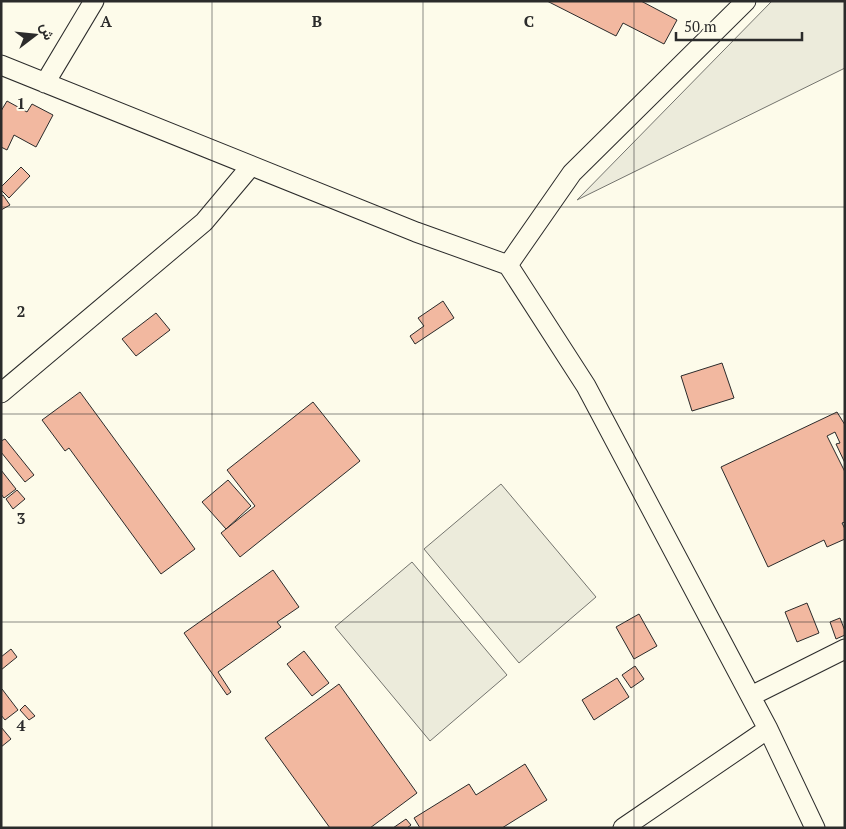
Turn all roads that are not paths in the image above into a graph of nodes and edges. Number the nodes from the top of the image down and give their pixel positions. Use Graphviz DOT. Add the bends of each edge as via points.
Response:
graph roads {
  1 [pos="94,1"];
  2 [pos="746,1"];
  3 [pos="1,65"];
  4 [pos="45,83"];
  5 [pos="251,166"];
  6 [pos="508,265"];
  7 [pos="1,393"];
  8 [pos="845,649"];
  9 [pos="751,696"];
  10 [pos="768,729"];
  11 [pos="623,828"];
  12 [pos="814,828"];
  1 -- 4 [label="street"];
  2 -- 6 [label="street" via="572,173"];
  3 -- 4 [label="street"];
  4 -- 5 [label="street"];
  5 -- 6 [label="street"];
  5 -- 7 [label="street" via="204,222"];
  6 -- 9 [label="street" via="586,386"];
  8 -- 9 [label="street"];
  9 -- 10 [label="street"];
  10 -- 11 [label="street"];
  10 -- 12 [label="street"];
}
